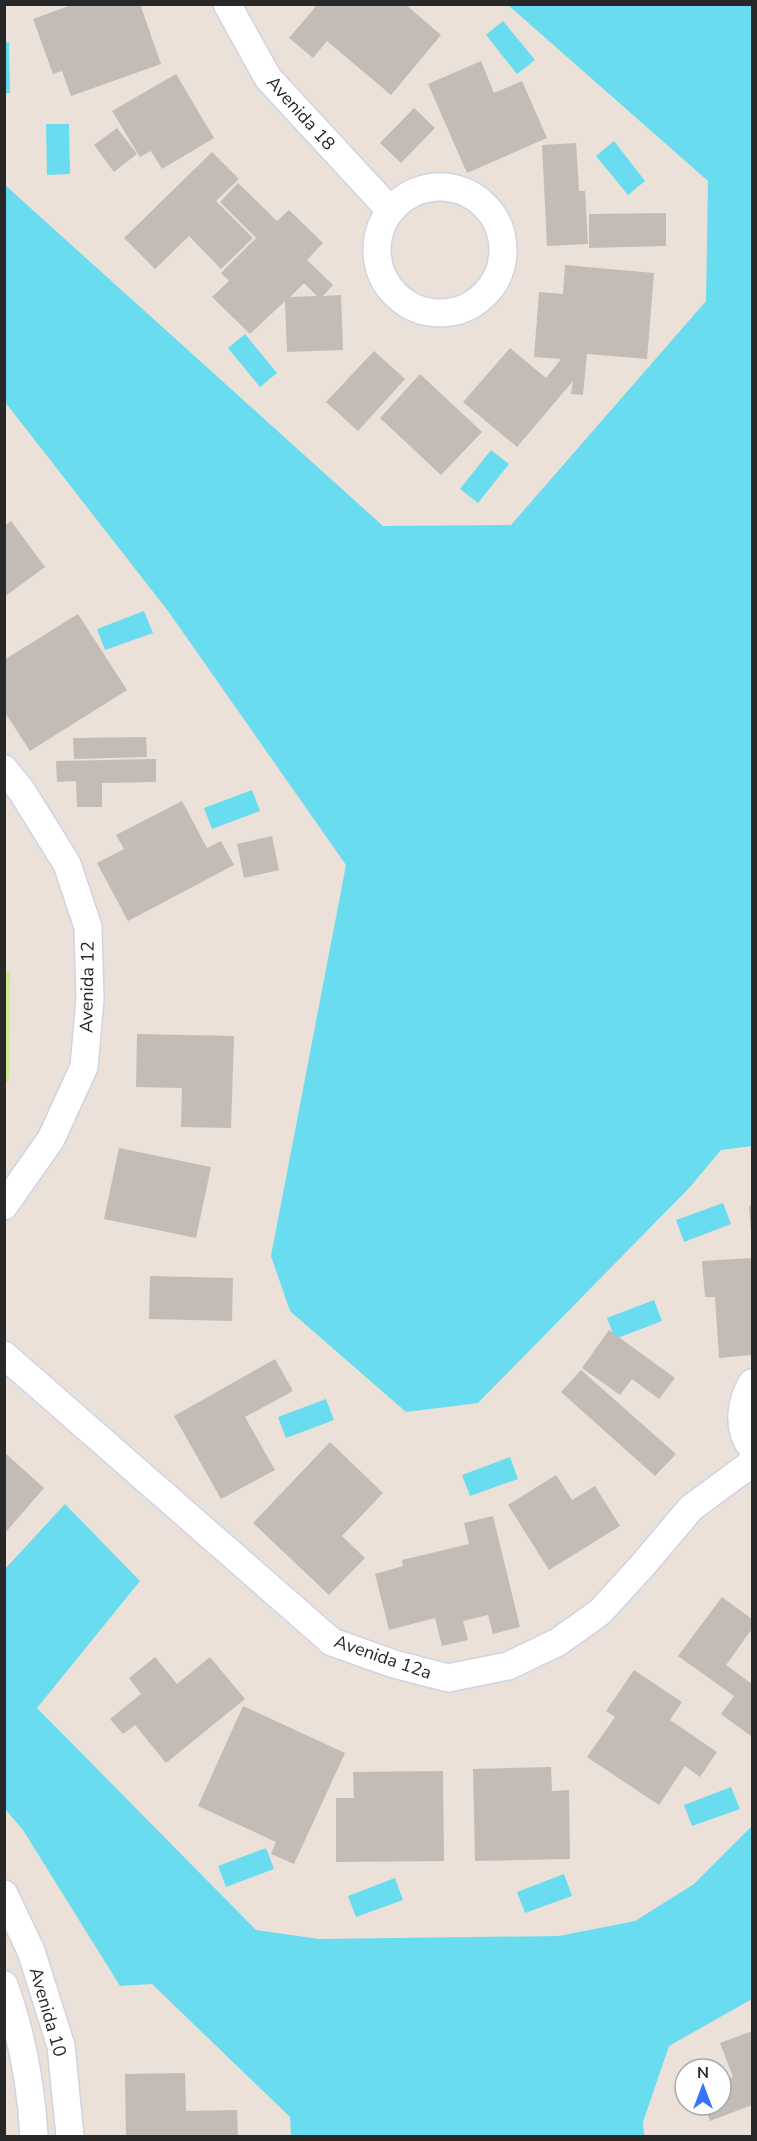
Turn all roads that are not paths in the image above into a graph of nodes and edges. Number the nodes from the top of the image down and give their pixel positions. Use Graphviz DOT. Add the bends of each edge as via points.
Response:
graph roads {
  1 [pos="227,4"];
  2 [pos="390,210"];
  3 [pos="4,769"];
  4 [pos="4,1206"];
  5 [pos="4,1355"];
  6 [pos="753,1383"];
  7 [pos="753,1448"];
  8 [pos="753,1463"];
  9 [pos="4,1894"];
  10 [pos="4,1985"];
  11 [pos="34,2136"];
  12 [pos="70,2136"];
  1 -- 2 [label="street, Avenida 18" via="268,78"];
  2 -- 2 [label="street" via="378,232 376,257 384,280 399,300 421,311 446,313 470,306 489,290 501,268 503,244 496,220 480,201 458,190 433,187 409,195"];
  3 -- 4 [label="street, Avenida 12" via="67,864 88,927 90,999 84,1067 51,1139"];
  5 -- 8 [label="street, Avenida 12a" via="332,1642 448,1678 507,1666 558,1642 600,1612 691,1508"];
  6 -- 7 [label="street" via="742,1410 743,1428"];
  9 -- 12 [label="street, Avenida 10" via="31,1952 61,2046"];
  10 -- 11 [label="street, Avenida 10" via="21,2036"];
}
